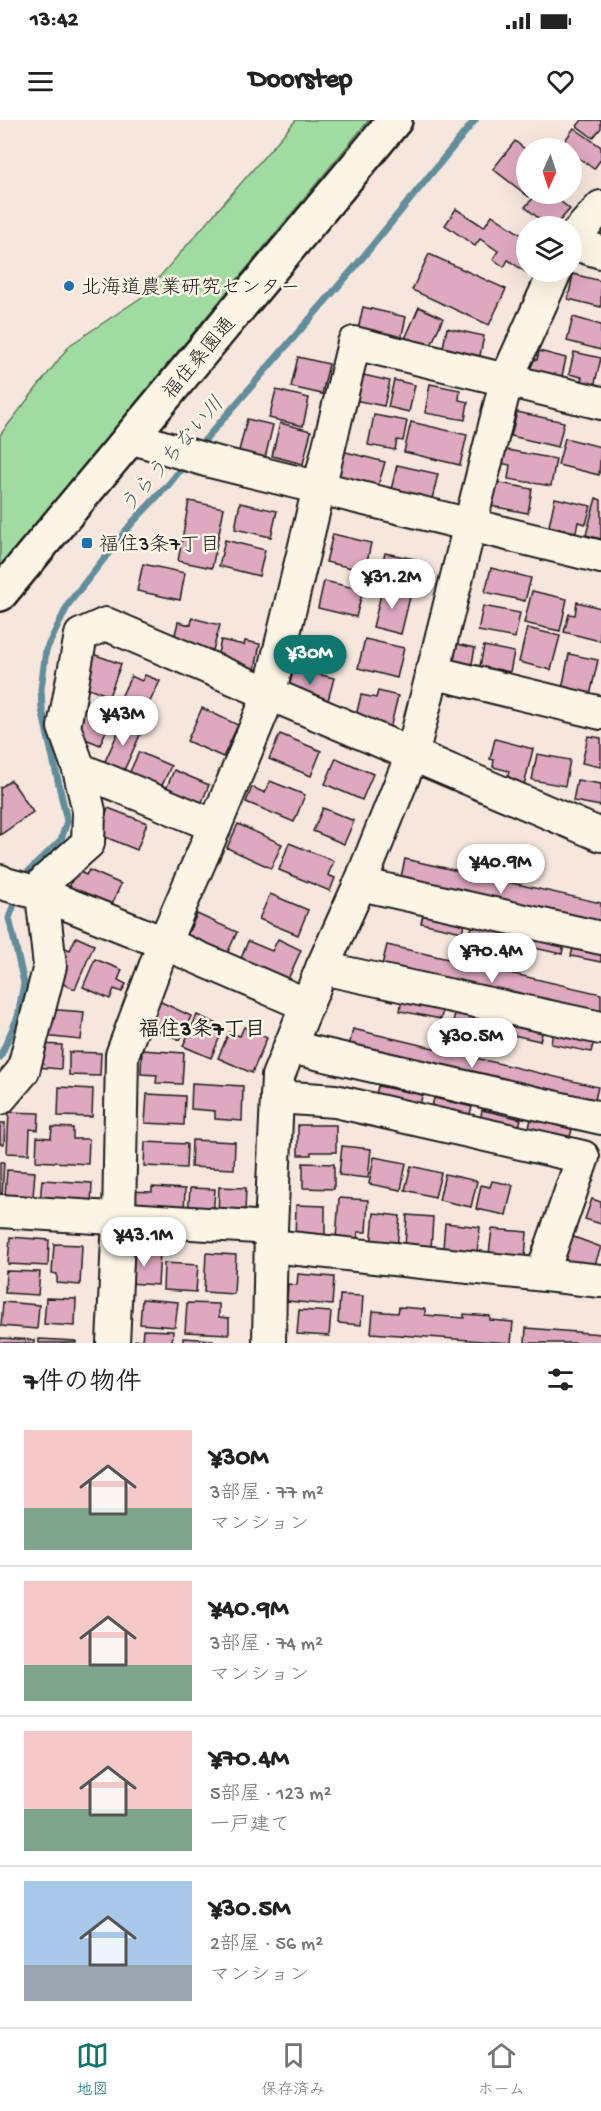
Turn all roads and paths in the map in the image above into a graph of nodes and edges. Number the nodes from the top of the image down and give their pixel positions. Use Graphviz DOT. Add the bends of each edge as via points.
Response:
graph roads {
  1 [pos="395,120"];
  2 [pos="601,207"];
  3 [pos="582,229"];
  4 [pos="582,245"];
  5 [pos="601,252"];
  6 [pos="550,282"];
  7 [pos="507,378"];
  8 [pos="601,402"];
  9 [pos="130,437"];
  10 [pos="318,486"];
  11 [pos="469,524"];
  12 [pos="601,557"];
  13 [pos="0,594"];
  14 [pos="432,672"];
  15 [pos="269,695"];
  16 [pos="601,713"];
  17 [pos="412,755"];
  18 [pos="79,769"];
  19 [pos="215,826"];
  20 [pos="601,835"];
  21 [pos="360,884"];
  22 [pos="20,888"];
  23 [pos="601,938"];
  24 [pos="164,943"];
  25 [pos="322,968"];
  26 [pos="307,1005"];
  27 [pos="601,1028"];
  28 [pos="290,1047"];
  29 [pos="277,1097"];
  30 [pos="0,1098"];
  31 [pos="601,1118"];
  32 [pos="0,1211"];
  33 [pos="119,1219"];
  34 [pos="271,1237"];
  35 [pos="542,1274"];
  36 [pos="601,1281"];
  37 [pos="113,1343"];
  38 [pos="269,1343"];
  1 -- 9 [label="main road, 福住桑園通"];
  2 -- 3 [label="street"];
  4 -- 5 [label="street"];
  6 -- 7 [label="street"];
  7 -- 8 [label="street"];
  7 -- 10 [label="street" via="354,343"];
  7 -- 11 [label="street"];
  9 -- 10 [label="street" via="206,460"];
  9 -- 13 [label="main road, 福住桑園通"];
  10 -- 11 [label="street"];
  10 -- 15 [label="street"];
  11 -- 12 [label="street"];
  11 -- 14 [label="street"];
  14 -- 16 [label="street"];
  14 -- 17 [label="street"];
  15 -- 17 [label="street"];
  15 -- 18 [label="street" via="106,624 81,635 66,715 64,727"];
  15 -- 19 [label="street"];
  17 -- 20 [label="street"];
  17 -- 21 [label="street"];
  18 -- 19 [label="street"];
  18 -- 22 [label="street" via="89,812 88,843 45,881"];
  19 -- 24 [label="street"];
  21 -- 23 [label="street"];
  21 -- 25 [label="street"];
  22 -- 24 [label="street"];
  22 -- 30 [label="street" via="50,966 23,1071"];
  24 -- 26 [label="street"];
  24 -- 33 [label="street" via="122,1054"];
  25 -- 26 [label="street"];
  25 -- 27 [label="street"];
  26 -- 28 [label="street"];
  28 -- 29 [label="street" via="278,1076"];
  28 -- 31 [label="street"];
  29 -- 34 [label="street"];
  29 -- 35 [label="street" via="335,1101 583,1157"];
  32 -- 33 [label="street"];
  33 -- 34 [label="street"];
  33 -- 37 [label="street"];
  34 -- 35 [label="street"];
  34 -- 38 [label="street"];
  35 -- 36 [label="street"];
}
